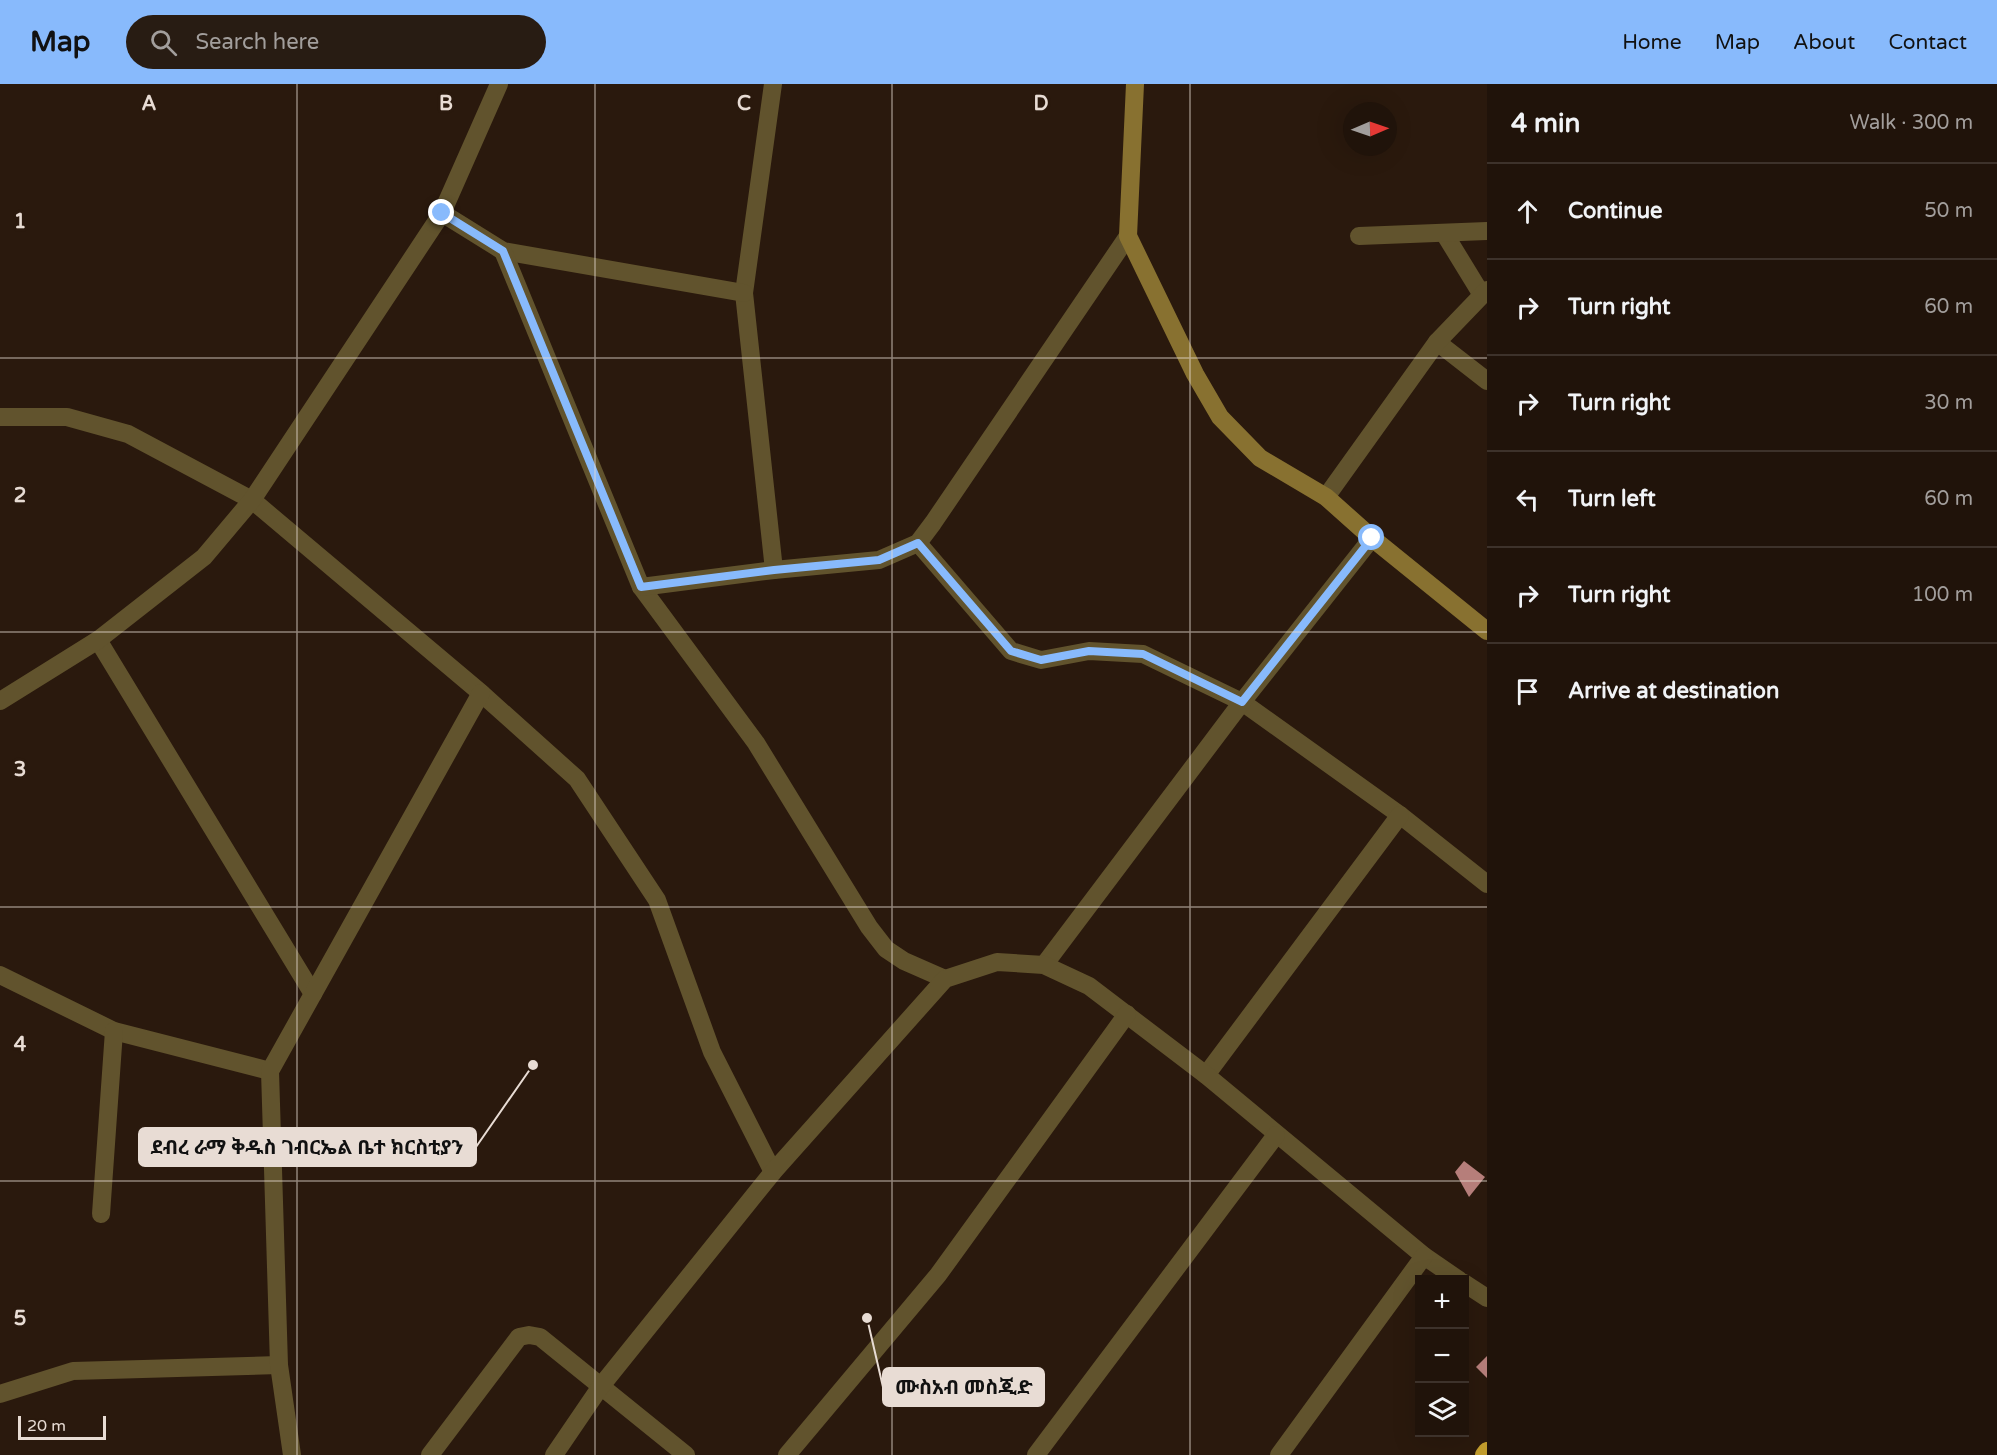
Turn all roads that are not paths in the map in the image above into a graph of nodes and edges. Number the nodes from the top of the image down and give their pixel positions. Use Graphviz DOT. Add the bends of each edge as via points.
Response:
graph roads {
  1 [pos="499,84"];
  2 [pos="773,84"];
  3 [pos="1135,84"];
  4 [pos="442,213"];
  5 [pos="1487,231"];
  6 [pos="1444,233"];
  7 [pos="1128,236"];
  8 [pos="1359,236"];
  9 [pos="503,251"];
  10 [pos="744,292"];
  11 [pos="1485,292"];
  12 [pos="1437,342"];
  13 [pos="1487,381"];
  14 [pos="0,417"];
  15 [pos="1326,497"];
  16 [pos="252,500"];
  17 [pos="1372,538"];
  18 [pos="918,543"];
  19 [pos="774,570"];
  20 [pos="641,587"];
  21 [pos="1487,631"];
  22 [pos="98,640"];
  23 [pos="481,693"];
  24 [pos="0,701"];
  25 [pos="1242,702"];
  26 [pos="1400,815"];
  27 [pos="1487,884"];
  28 [pos="1044,965"];
  29 [pos="0,975"];
  30 [pos="945,979"];
  31 [pos="313,994"];
  32 [pos="1127,1014"];
  33 [pos="114,1031"];
  34 [pos="270,1071"];
  35 [pos="1206,1075"];
  36 [pos="1276,1135"];
  37 [pos="773,1172"];
  38 [pos="101,1214"];
  39 [pos="1424,1256"];
  40 [pos="1452,1275"];
  41 [pos="1469,1286"];
  42 [pos="1487,1298"];
  43 [pos="279,1365"];
  44 [pos="601,1386"];
  45 [pos="0,1394"];
  46 [pos="1487,1451"];
  47 [pos="292,1455"];
  48 [pos="430,1455"];
  49 [pos="554,1455"];
  50 [pos="686,1455"];
  51 [pos="787,1455"];
  52 [pos="1036,1455"];
  53 [pos="1279,1455"];
  54 [pos="1484,1455"];
  1 -- 4 [label="street"];
  2 -- 10 [label="street"];
  3 -- 7 [label="street"];
  4 -- 9 [label="street"];
  4 -- 16 [label="street"];
  5 -- 6 [label="street"];
  6 -- 8 [label="street"];
  6 -- 11 [label="street"];
  7 -- 15 [label="street" via="1220,417 1260,458"];
  7 -- 18 [label="street"];
  9 -- 10 [label="street"];
  9 -- 20 [label="street"];
  10 -- 19 [label="street"];
  11 -- 12 [label="street"];
  12 -- 13 [label="street"];
  12 -- 15 [label="street"];
  14 -- 16 [label="street" via="67,417 128,434"];
  15 -- 17 [label="street"];
  16 -- 22 [label="street" via="204,557"];
  16 -- 23 [label="street"];
  17 -- 21 [label="street"];
  17 -- 25 [label="street"];
  18 -- 19 [label="street" via="879,560"];
  18 -- 25 [label="street" via="1011,651 1041,660 1089,651 1143,654"];
  19 -- 20 [label="street"];
  20 -- 30 [label="street" via="756,743 886,949"];
  22 -- 24 [label="street"];
  22 -- 31 [label="street"];
  23 -- 31 [label="street"];
  23 -- 37 [label="street" via="577,779 657,900 712,1052"];
  25 -- 26 [label="street"];
  25 -- 28 [label="street"];
  26 -- 27 [label="street"];
  26 -- 35 [label="street"];
  28 -- 30 [label="street" via="997,962"];
  28 -- 32 [label="street" via="1089,986"];
  29 -- 33 [label="street"];
  30 -- 37 [label="street"];
  31 -- 34 [label="street"];
  32 -- 35 [label="street"];
  32 -- 51 [label="street" via="938,1275"];
  33 -- 34 [label="street"];
  33 -- 38 [label="street"];
  34 -- 43 [label="street"];
  35 -- 36 [label="street"];
  36 -- 39 [label="street"];
  36 -- 52 [label="street"];
  37 -- 44 [label="street"];
  39 -- 40 [label="street"];
  39 -- 53 [label="street"];
  41 -- 42 [label="street"];
  43 -- 45 [label="street" via="73,1371"];
  43 -- 47 [label="street"];
  44 -- 48 [label="street" via="540,1337 519,1337"];
  44 -- 49 [label="street"];
  44 -- 50 [label="street"];
  46 -- 54 [label="highway"];
}
